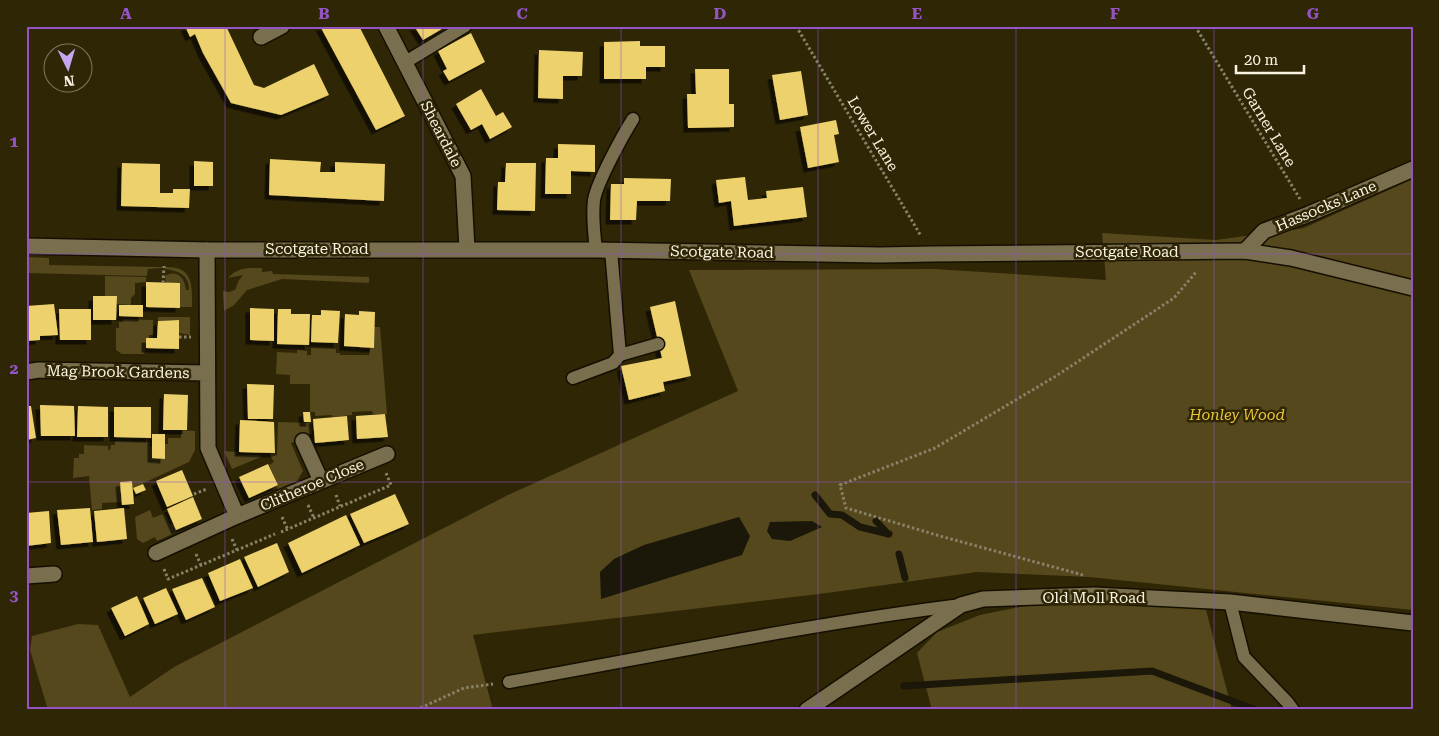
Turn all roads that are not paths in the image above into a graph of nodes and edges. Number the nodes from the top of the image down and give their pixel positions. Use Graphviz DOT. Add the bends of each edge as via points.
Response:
graph roads {
  1 [pos="282,26"];
  2 [pos="386,26"];
  3 [pos="465,26"];
  4 [pos="261,37"];
  5 [pos="404,63"];
  6 [pos="634,119"];
  7 [pos="1413,169"];
  8 [pos="26,246"];
  9 [pos="467,249"];
  10 [pos="207,250"];
  11 [pos="603,250"];
  12 [pos="1245,251"];
  13 [pos="1413,288"];
  14 [pos="658,344"];
  15 [pos="620,355"];
  16 [pos="26,372"];
  17 [pos="207,373"];
  18 [pos="573,378"];
  19 [pos="303,441"];
  20 [pos="387,454"];
  21 [pos="321,481"];
  22 [pos="237,516"];
  23 [pos="156,552"];
  24 [pos="54,574"];
  25 [pos="26,576"];
  26 [pos="1230,602"];
  27 [pos="961,605"];
  28 [pos="1413,623"];
  29 [pos="509,682"];
  30 [pos="807,710"];
  31 [pos="1293,710"];
  1 -- 4 [label="street"];
  2 -- 5 [label="street, Sheardale"];
  3 -- 5 [label="lane"];
  5 -- 9 [label="street, Sheardale" via="463,176"];
  6 -- 11 [label="lane" via="595,197 593,218"];
  7 -- 12 [label="street, Hassocks Lane" via="1264,231"];
  8 -- 10 [label="street, Scotgate Road"];
  9 -- 10 [label="street, Scotgate Road"];
  9 -- 11 [label="street, Scotgate Road"];
  10 -- 17 [label="street, Mag Brook Gardens"];
  11 -- 12 [label="street, Scotgate Road" via="880,255"];
  11 -- 15 [label="lane"];
  12 -- 13 [label="street, Scotgate Road" via="1291,258"];
  14 -- 15 [label="lane"];
  15 -- 18 [label="lane" via="613,363"];
  16 -- 17 [label="street, Mag Brook Gardens"];
  17 -- 22 [label="street" via="208,448"];
  19 -- 21 [label="street"];
  20 -- 21 [label="street, Clitheroe Close"];
  21 -- 22 [label="street, Clitheroe Close"];
  22 -- 23 [label="street, Clitheroe Close"];
  24 -- 25 [label="street"];
  26 -- 27 [label="street, Old Moll Road" via="1094,595 983,599"];
  26 -- 28 [label="street, Old Moll Road"];
  26 -- 31 [label="lane" via="1244,657"];
  27 -- 29 [label="lane" via="807,627"];
  27 -- 30 [label="street, Old Moll Road"];
}
